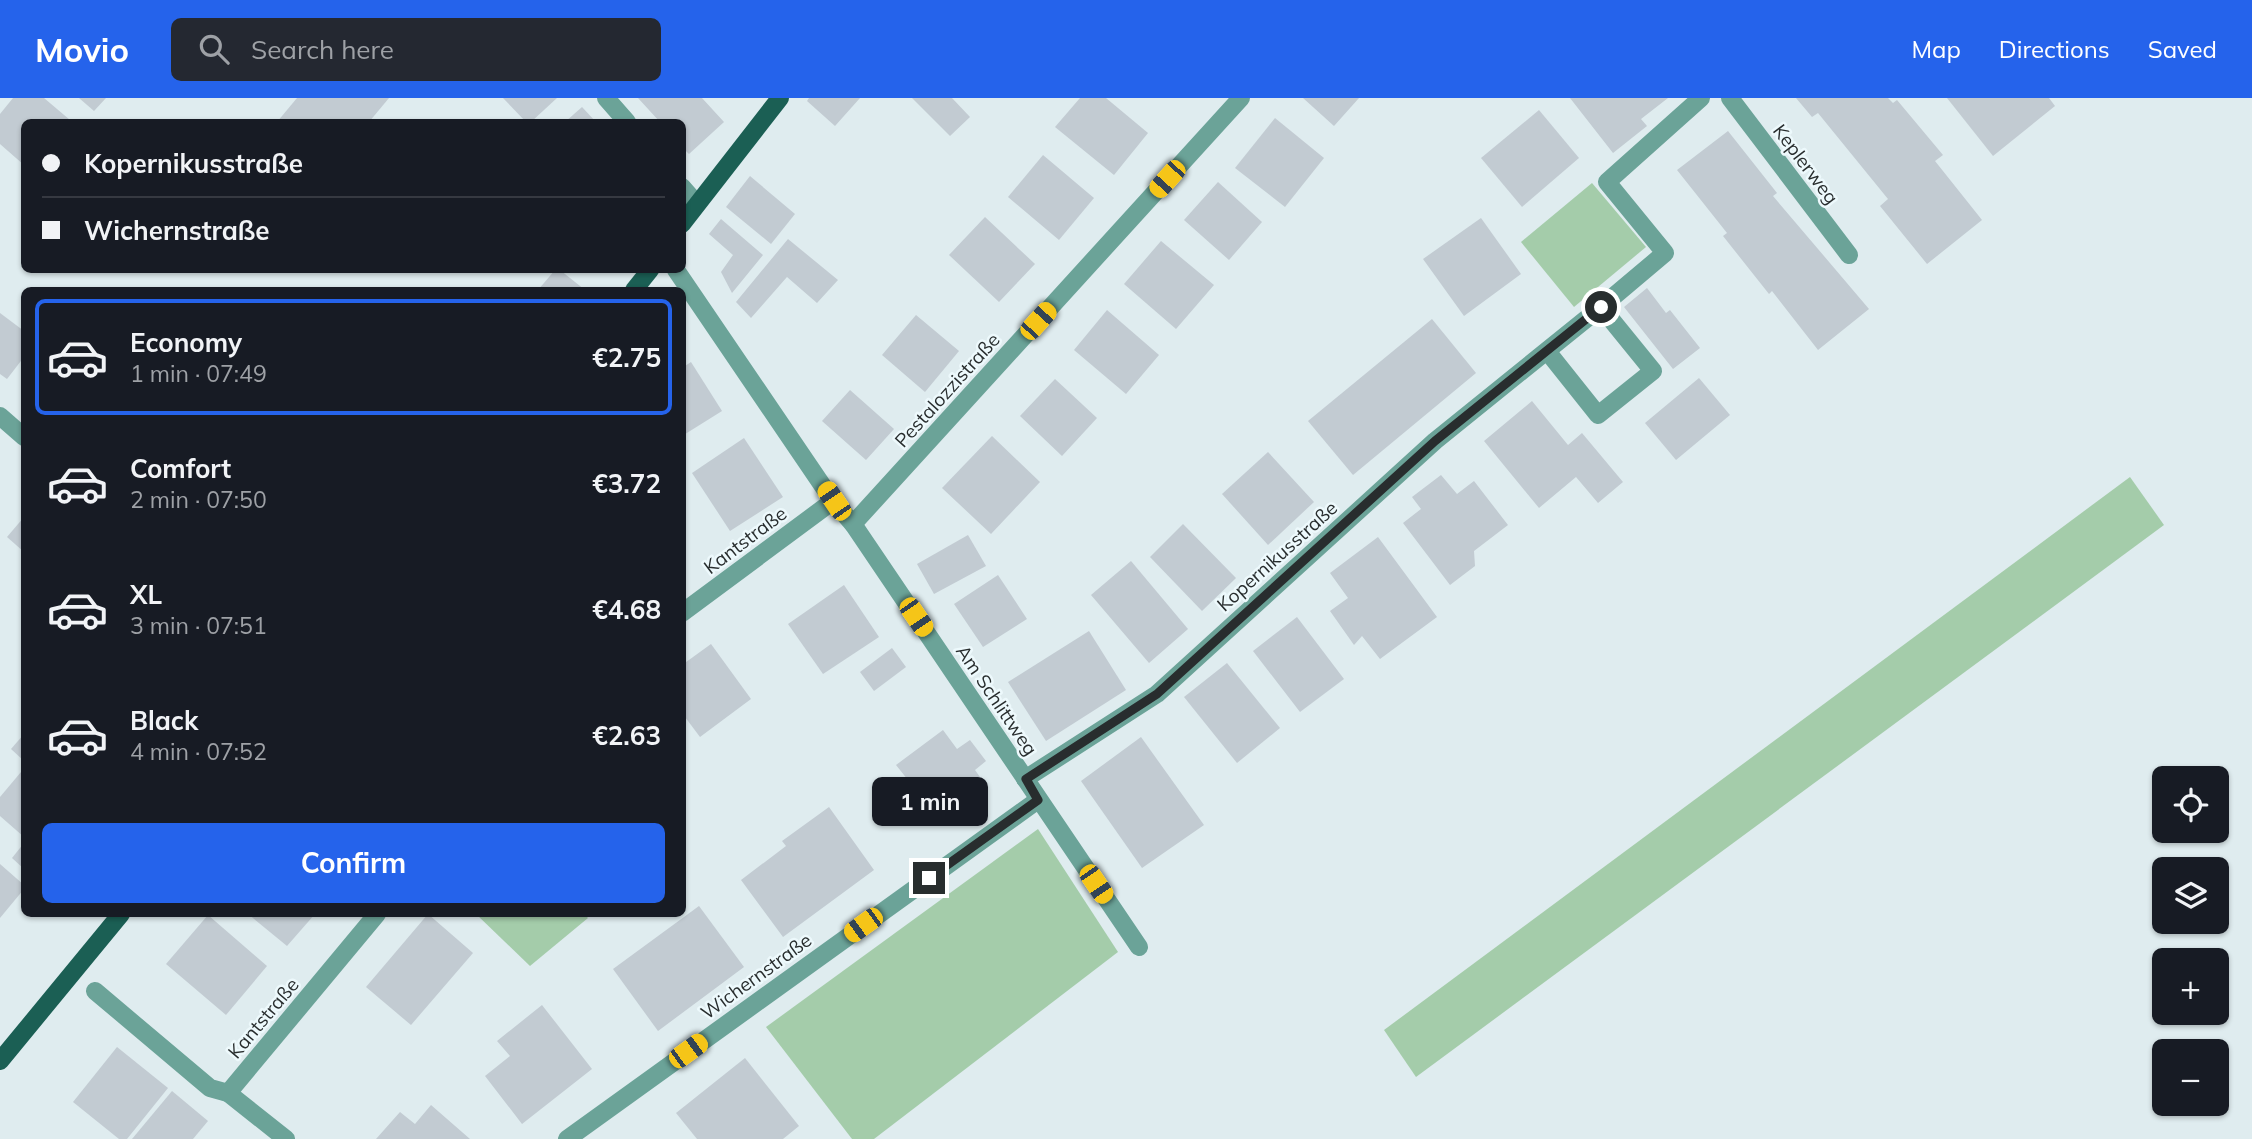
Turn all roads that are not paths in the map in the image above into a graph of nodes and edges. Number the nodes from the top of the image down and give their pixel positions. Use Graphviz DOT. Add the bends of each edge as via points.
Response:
graph roads {
  1 [pos="606,98"];
  2 [pos="780,98"];
  3 [pos="1241,98"];
  4 [pos="1701,98"];
  5 [pos="1730,98"];
  6 [pos="624,119"];
  7 [pos="686,192"];
  8 [pos="697,204"];
  9 [pos="686,219"];
  10 [pos="1849,255"];
  11 [pos="678,273"];
  12 [pos="1601,307"];
  13 [pos="1547,351"];
  14 [pos="0,416"];
  15 [pos="21,434"];
  16 [pos="834,501"];
  17 [pos="853,524"];
  18 [pos="686,610"];
  19 [pos="1026,779"];
  20 [pos="1038,800"];
  21 [pos="119,917"];
  22 [pos="375,917"];
  23 [pos="1139,947"];
  24 [pos="95,990"];
  25 [pos="0,1061"];
  26 [pos="229,1093"];
  27 [pos="286,1139"];
  28 [pos="567,1139"];
  1 -- 6 [label="street"];
  2 -- 8 [label="main road"];
  3 -- 17 [label="street, Pestalozzistraße"];
  4 -- 12 [label="street, Kopernikusstraße" via="1607,182 1665,253"];
  5 -- 10 [label="street, Keplerweg"];
  7 -- 8 [label="street"];
  8 -- 9 [label="main road"];
  11 -- 16 [label="street, Am Schlittweg"];
  12 -- 13 [label="street, Kopernikusstraße"];
  12 -- 13 [label="street" via="1653,371 1598,415"];
  13 -- 19 [label="street, Kopernikusstraße" via="1435,441 1157,694"];
  14 -- 15 [label="street"];
  16 -- 17 [label="street, Am Schlittweg"];
  16 -- 18 [label="street, Kantstraße"];
  17 -- 19 [label="street, Am Schlittweg"];
  19 -- 20 [label="street, Am Schlittweg"];
  20 -- 23 [label="street, Am Schlittweg"];
  20 -- 28 [label="street, Wichernstraße"];
  21 -- 25 [label="main road"];
  22 -- 26 [label="street, Kantstraße"];
  24 -- 26 [label="street" via="210,1088"];
  26 -- 27 [label="street"];
}
